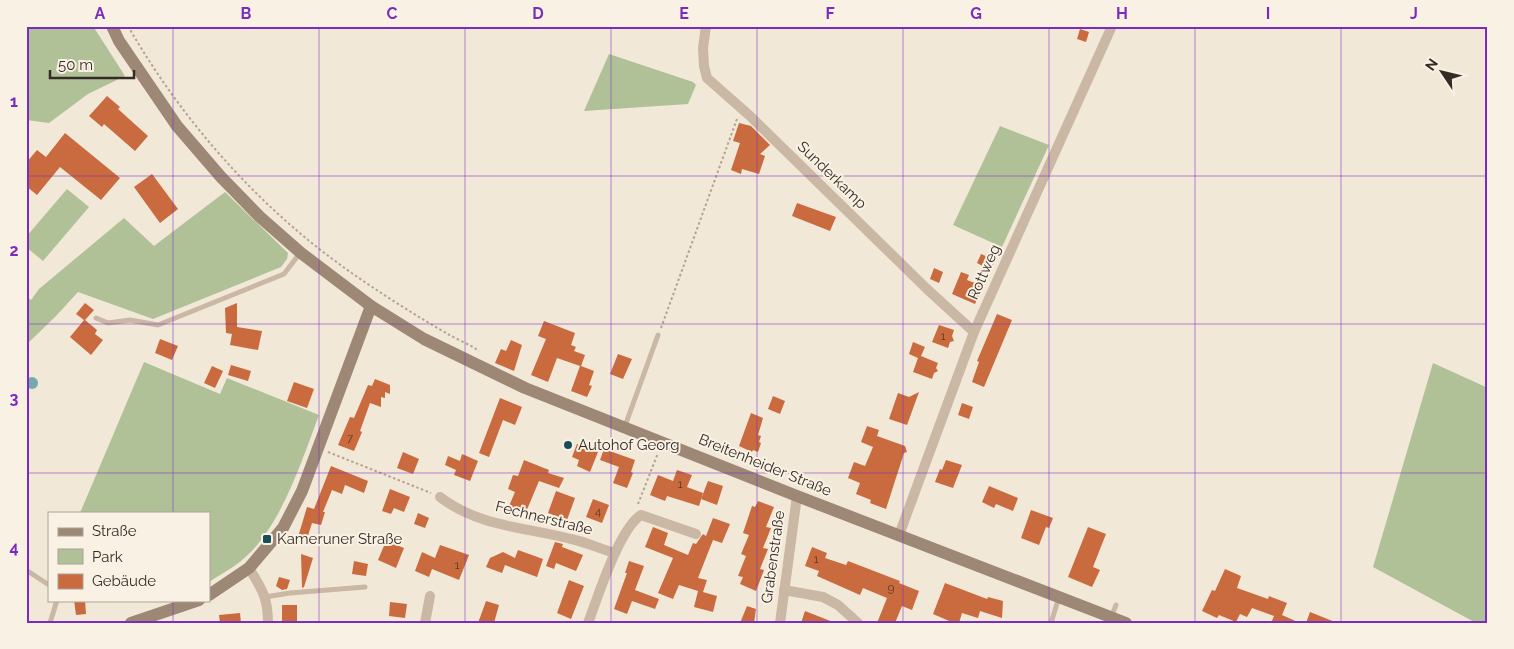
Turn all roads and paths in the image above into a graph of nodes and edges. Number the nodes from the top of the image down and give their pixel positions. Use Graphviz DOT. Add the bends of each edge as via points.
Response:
graph roads {
  1 [pos="112,26"];
  2 [pos="128,26"];
  3 [pos="706,26"];
  4 [pos="1112,26"];
  5 [pos="740,109"];
  6 [pos="300,253"];
  7 [pos="371,306"];
  8 [pos="96,318"];
  9 [pos="974,332"];
  10 [pos="658,335"];
  11 [pos="481,356"];
  12 [pos="624,426"];
  13 [pos="662,441"];
  14 [pos="318,448"];
  15 [pos="797,496"];
  16 [pos="440,497"];
  17 [pos="641,514"];
  18 [pos="696,534"];
  19 [pos="899,535"];
  20 [pos="615,553"];
  21 [pos="249,568"];
  22 [pos="26,570"];
  23 [pos="48,584"];
  24 [pos="365,587"];
  25 [pos="784,590"];
  26 [pos="210,594"];
  27 [pos="430,596"];
  28 [pos="1060,596"];
  29 [pos="265,597"];
  30 [pos="56,602"];
  31 [pos="193,602"];
  32 [pos="1116,605"];
  33 [pos="1110,620"];
  34 [pos="50,623"];
  35 [pos="131,623"];
  36 [pos="268,623"];
  37 [pos="425,623"];
  38 [pos="588,623"];
  39 [pos="780,623"];
  40 [pos="858,623"];
  41 [pos="1051,623"];
  42 [pos="1126,623"];
  1 -- 6 [label="street, Breitenheider Straße" via="177,126 221,177"];
  2 -- 11 [label="path" via="174,98 208,141 290,225 356,276 446,334 478,350"];
  3 -- 5 [label="street, Sunderkamp" via="703,48 707,78"];
  4 -- 9 [label="street, Rottweg"];
  5 -- 9 [label="street, Sunderkamp"];
  5 -- 10 [label="path"];
  6 -- 7 [label="street, Breitenheider Straße"];
  6 -- 8 [label="lane" via="284,274 158,325 130,320 108,323"];
  7 -- 12 [label="street, Breitenheider Straße" via="424,339 481,368"];
  7 -- 14 [label="street"];
  9 -- 19 [label="street, Rottweg"];
  10 -- 12 [label="lane"];
  12 -- 13 [label="street, Breitenheider Straße"];
  13 -- 15 [label="street, Breitenheider Straße"];
  13 -- 17 [label="path" via="638,504"];
  14 -- 16 [label="path"];
  14 -- 21 [label="street" via="302,491 283,528"];
  15 -- 19 [label="street, Breitenheider Straße"];
  15 -- 25 [label="street, Grabenstraße"];
  16 -- 20 [label="street, Fechnerstraße" via="455,508 501,525 571,539"];
  17 -- 18 [label="street"];
  17 -- 20 [label="street" via="634,519"];
  19 -- 28 [label="street, Breitenheider Straße"];
  20 -- 38 [label="street"];
  21 -- 26 [label="street"];
  21 -- 29 [label="street"];
  22 -- 23 [label="lane"];
  24 -- 29 [label="lane"];
  25 -- 39 [label="street, Grabenstraße"];
  25 -- 40 [label="street" via="823,596"];
  27 -- 37 [label="street"];
  28 -- 33 [label="street, Breitenheider Straße"];
  28 -- 41 [label="lane"];
  29 -- 36 [label="street"];
  30 -- 34 [label="lane"];
  31 -- 35 [label="street"];
  32 -- 33 [label="lane"];
  33 -- 42 [label="street, Breitenheider Straße"];
}
